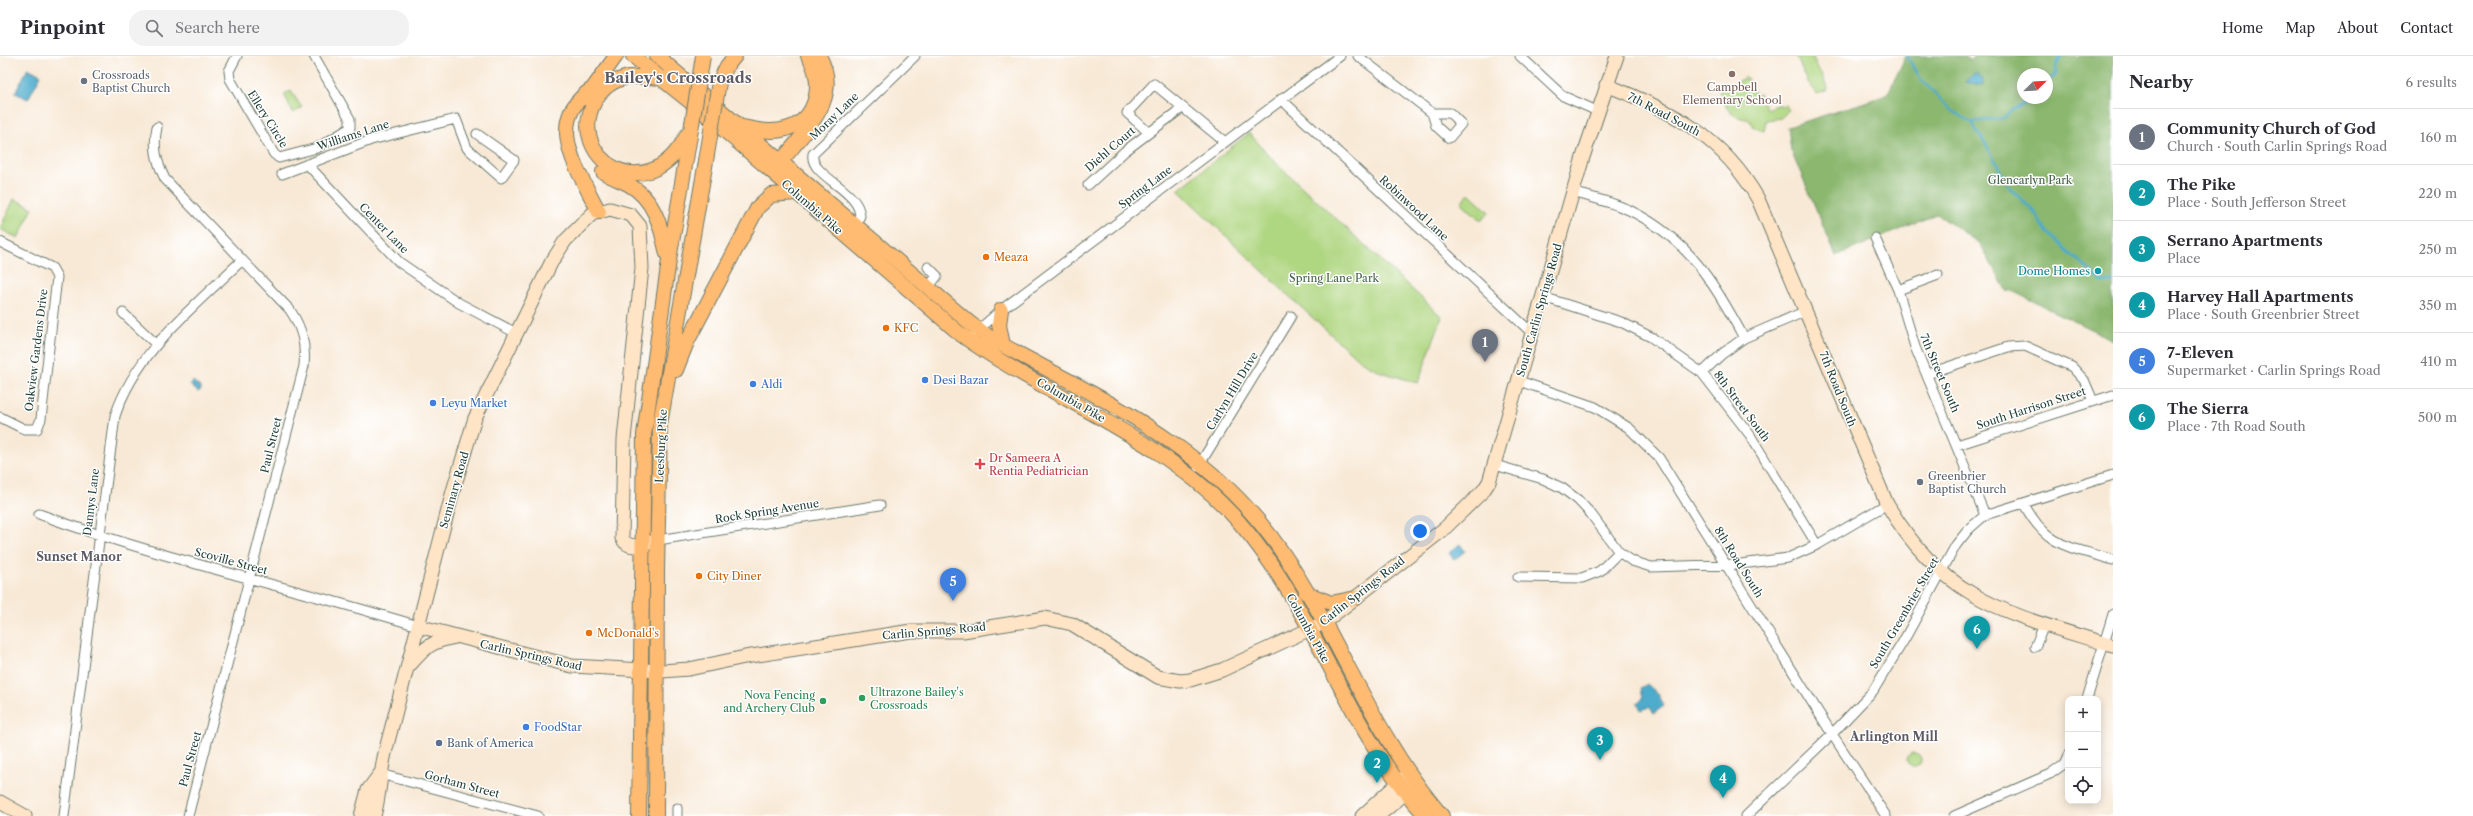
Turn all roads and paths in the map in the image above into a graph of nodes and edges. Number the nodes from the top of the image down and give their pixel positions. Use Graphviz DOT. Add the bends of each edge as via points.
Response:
graph roads {
  1 [pos="237,56"];
  2 [pos="314,56"];
  3 [pos="616,56"];
  4 [pos="633,56"];
  5 [pos="657,56"];
  6 [pos="703,56"];
  7 [pos="808,56"];
  8 [pos="819,56"];
  9 [pos="915,56"];
  10 [pos="1340,56"];
  11 [pos="1358,56"];
  12 [pos="1520,56"];
  13 [pos="1617,56"];
  14 [pos="726,59"];
  15 [pos="662,78"];
  16 [pos="1606,86"];
  17 [pos="592,89"];
  18 [pos="1281,99"];
  19 [pos="1182,108"];
  20 [pos="1597,111"];
  21 [pos="1432,113"];
  22 [pos="692,124"];
  23 [pos="158,127"];
  24 [pos="742,127"];
  25 [pos="1148,132"];
  26 [pos="477,134"];
  27 [pos="1225,142"];
  28 [pos="781,161"];
  29 [pos="307,164"];
  30 [pos="764,165"];
  31 [pos="282,174"];
  32 [pos="1088,184"];
  33 [pos="1573,192"];
  34 [pos="796,193"];
  35 [pos="599,212"];
  36 [pos="619,212"];
  37 [pos="579,226"];
  38 [pos="855,226"];
  39 [pos="846,237"];
  40 [pos="1875,238"];
  41 [pos="0,242"];
  42 [pos="242,260"];
  43 [pos="669,260"];
  44 [pos="928,267"];
  45 [pos="1938,275"];
  46 [pos="927,289"];
  47 [pos="1898,290"];
  48 [pos="1543,297"];
  49 [pos="1001,310"];
  50 [pos="1806,311"];
  51 [pos="123,313"];
  52 [pos="1291,316"];
  53 [pos="977,329"];
  54 [pos="516,333"];
  55 [pos="1532,333"];
  56 [pos="1744,338"];
  57 [pos="970,341"];
  58 [pos="156,344"];
  59 [pos="1003,345"];
  60 [pos="1702,373"];
  61 [pos="1927,374"];
  62 [pos="1519,381"];
  63 [pos="2113,395"];
  64 [pos="2093,401"];
  65 [pos="0,417"];
  66 [pos="660,424"];
  67 [pos="1957,445"];
  68 [pos="1201,463"];
  69 [pos="1495,465"];
  70 [pos="2113,475"];
  71 [pos="1192,477"];
  72 [pos="1887,504"];
  73 [pos="2024,504"];
  74 [pos="880,505"];
  75 [pos="39,514"];
  76 [pos="1985,515"];
  77 [pos="99,536"];
  78 [pos="658,540"];
  79 [pos="1426,541"];
  80 [pos="1817,545"];
  81 [pos="641,546"];
  82 [pos="1619,552"];
  83 [pos="2113,560"];
  84 [pos="1727,565"];
  85 [pos="1941,572"];
  86 [pos="1518,577"];
  87 [pos="249,579"];
  88 [pos="1306,593"];
  89 [pos="1356,598"];
  90 [pos="2113,614"];
  91 [pos="1323,623"];
  92 [pos="2044,625"];
  93 [pos="418,626"];
  94 [pos="1310,630"];
  95 [pos="458,637"];
  96 [pos="2109,645"];
  97 [pos="2035,647"];
  98 [pos="406,668"];
  99 [pos="640,671"];
  100 [pos="656,671"];
  101 [pos="2088,696"];
  102 [pos="1832,734"];
  103 [pos="2065,762"];
  104 [pos="380,774"];
  105 [pos="1408,783"];
  106 [pos="0,802"];
  107 [pos="25,816"];
  108 [pos="64,816"];
  109 [pos="188,816"];
  110 [pos="361,816"];
  111 [pos="374,816"];
  112 [pos="538,816"];
  113 [pos="638,816"];
  114 [pos="656,816"];
  115 [pos="1362,816"];
  116 [pos="1378,816"];
  117 [pos="1426,816"];
  118 [pos="1442,816"];
  119 [pos="1746,816"];
  120 [pos="1886,816"];
  121 [pos="1954,816"];
  1 -- 2 [label="street, Ellery Circle" via="230,71 230,79 274,154 279,158 317,148 350,128 350,119"];
  3 -- 17 [label="main road"];
  4 -- 15 [label="main road, Columbia Pike"];
  5 -- 24 [label="main road, Columbia Pike"];
  6 -- 22 [label="main road, Leesburg Pike, bridge"];
  7 -- 24 [label="main road" via="817,73 818,87 815,100 805,118 795,126 780,131"];
  8 -- 28 [label="main road" via="827,77 826,100 817,118"];
  9 -- 38 [label="street, Moray Lane" via="813,154 816,166 856,204 860,214"];
  10 -- 18 [label="street, Spring Lane"];
  11 -- 21 [label="street"];
  12 -- 20 [label="street" via="1563,96"];
  13 -- 16 [label="main road, South Carlin Springs Road"];
  14 -- 66 [label="main road, Leesburg Pike, bridge" via="719,82"];
  15 -- 22 [label="main road" via="628,78 614,82 604,89 593,105 589,123 591,139 598,153 618,170 636,174 653,170 670,160 681,147"];
  15 -- 30 [label="main road, Columbia Pike"];
  16 -- 20 [label="main road, South Carlin Springs Road"];
  16 -- 50 [label="main road, 7th Road South" via="1692,126 1713,141 1734,163 1758,199"];
  17 -- 35 [label="main road" via="573,104 566,121 566,132 570,152"];
  17 -- 43 [label="main road" via="580,114 580,136 588,156 604,172 632,187 648,200 658,219"];
  18 -- 27 [label="street, Spring Lane"];
  18 -- 55 [label="street, Robinwood Lane"];
  19 -- 25 [label="street, Diehl Court"];
  19 -- 25 [label="street, Diehl Court" via="1154,84 1127,112"];
  19 -- 27 [label="street, Diehl Court"];
  20 -- 33 [label="main road, South Carlin Springs Road"];
  22 -- 43 [label="main road, Leesburg Pike"];
  23 -- 42 [label="street, Paul Street" via="156,154 165,179"];
  24 -- 28 [label="main road, Columbia Pike"];
  25 -- 32 [label="street, Diehl Court"];
  26 -- 29 [label="street, Williams Lane" via="514,160 501,178 467,148 456,119 371,140"];
  27 -- 49 [label="street, Spring Lane"];
  28 -- 30 [label="main road" via="773,165"];
  28 -- 38 [label="main road, Columbia Pike"];
  29 -- 31 [label="street, Williams Lane"];
  29 -- 54 [label="street, Center Lane" via="399,262 459,303"];
  30 -- 34 [label="main road, Columbia Pike"];
  33 -- 48 [label="main road, South Carlin Springs Road"];
  33 -- 56 [label="street" via="1630,211 1671,236 1699,264 1723,298"];
  34 -- 39 [label="main road, Columbia Pike"];
  34 -- 66 [label="main road" via="772,195 758,207 687,342 676,368"];
  35 -- 36 [label="main road" via="609,209"];
  35 -- 37 [label="main road, Seminary Road" via="587,217"];
  36 -- 37 [label="main road, Seminary Road"];
  36 -- 81 [label="main road" via="638,221 642,240 640,306 624,439 622,502 624,541 630,545"];
  37 -- 54 [label="main road, Seminary Road" via="565,241 551,263"];
  38 -- 39 [label="street"];
  38 -- 46 [label="main road, Columbia Pike"];
  39 -- 57 [label="main road, Columbia Pike" via="934,314"];
  40 -- 47 [label="street, 7th Street South"];
  41 -- 65 [label="street, Oakview Gardens Drive" via="52,268 57,277 37,429 24,430"];
  42 -- 58 [label="street, Dannys Lane"];
  42 -- 87 [label="street, Paul Street" via="290,310 301,329 305,352 304,366"];
  43 -- 81 [label="main road, Leesburg Pike" via="644,435"];
  44 -- 46 [label="street" via="938,276"];
  45 -- 47 [label="street"];
  46 -- 53 [label="main road, Columbia Pike"];
  47 -- 61 [label="street, 7th Street South" via="1904,317"];
  48 -- 55 [label="main road, South Carlin Springs Road"];
  48 -- 60 [label="street, 8th Street South" via="1621,322 1651,337"];
  49 -- 53 [label="street, Spring Lane"];
  49 -- 59 [label="main road" via="999,325"];
  50 -- 56 [label="street"];
  50 -- 72 [label="main road, 7th Road South"];
  51 -- 58 [label="street"];
  52 -- 68 [label="street, Carlyn Hill Drive"];
  53 -- 57 [label="street, Spring Lane"];
  53 -- 59 [label="main road, Columbia Pike"];
  54 -- 93 [label="main road, Seminary Road" via="475,418"];
  55 -- 62 [label="main road, South Carlin Springs Road"];
  56 -- 60 [label="street"];
  57 -- 71 [label="main road, Columbia Pike" via="1136,438"];
  58 -- 77 [label="street, Dannys Lane" via="128,383 115,416"];
  59 -- 68 [label="main road, Columbia Pike" via="1150,427"];
  60 -- 80 [label="street, 8th Street South" via="1750,435"];
  61 -- 64 [label="street" via="2008,347 2025,346 2072,367 2084,380"];
  61 -- 67 [label="street, 7th Street South"];
  62 -- 69 [label="main road, South Carlin Springs Road"];
  62 -- 84 [label="street, 8th Road South" via="1595,407 1629,428 1659,458"];
  63 -- 64 [label="street, South Harrison Street"];
  64 -- 67 [label="street, South Harrison Street"];
  66 -- 78 [label="main road, Leesburg Pike"];
  67 -- 76 [label="street, 7th Street South"];
  68 -- 71 [label="street, Carlyn Hill Drive"];
  68 -- 88 [label="main road, Columbia Pike" via="1233,492 1260,523 1286,557"];
  69 -- 79 [label="main road, South Carlin Springs Road" via="1483,490 1461,514"];
  69 -- 82 [label="street" via="1543,479 1562,488 1591,514"];
  70 -- 73 [label="street, South Greenbrier Street"];
  71 -- 94 [label="main road, Columbia Pike" via="1224,506 1255,542"];
  72 -- 80 [label="street"];
  72 -- 85 [label="main road, 7th Road South" via="1921,554"];
  73 -- 76 [label="street, South Greenbrier Street"];
  73 -- 83 [label="street" via="2035,524 2050,539"];
  74 -- 78 [label="street, Rock Spring Avenue"];
  75 -- 77 [label="street, Scoville Street"];
  76 -- 85 [label="street, South Greenbrier Street" via="1956,545"];
  77 -- 87 [label="street, Scoville Street"];
  77 -- 108 [label="street, Dannys Lane"];
  78 -- 81 [label="main road"];
  78 -- 100 [label="main road, Leesburg Pike"];
  79 -- 89 [label="main road, Carlin Springs Road"];
  80 -- 84 [label="street" via="1788,558"];
  81 -- 99 [label="main road, Leesburg Pike"];
  82 -- 84 [label="street" via="1632,561 1652,566"];
  82 -- 86 [label="street" via="1600,571 1582,578"];
  84 -- 102 [label="street, 8th Road South"];
  85 -- 92 [label="main road, 7th Road South" via="1967,592 1990,605"];
  85 -- 102 [label="street, South Greenbrier Street" via="1873,691"];
  87 -- 93 [label="street, Scoville Street"];
  87 -- 109 [label="street, Paul Street"];
  88 -- 89 [label="main road" via="1331,603"];
  88 -- 91 [label="main road, Columbia Pike"];
  89 -- 91 [label="main road, Carlin Springs Road"];
  90 -- 96 [label="street"];
  91 -- 94 [label="main road, Carlin Springs Road"];
  91 -- 105 [label="main road, Columbia Pike"];
  92 -- 96 [label="main road, 7th Road South"];
  92 -- 97 [label="street"];
  93 -- 95 [label="main road, Carlin Springs Road"];
  93 -- 98 [label="main road, Seminary Road"];
  94 -- 100 [label="main road, Carlin Springs Road" via="1204,677 1180,680 1154,675 1072,624 1045,618 963,630 911,631 689,669"];
  94 -- 105 [label="main road, Columbia Pike" via="1359,721"];
  95 -- 98 [label="main road" via="430,644"];
  95 -- 99 [label="main road, Carlin Springs Road" via="572,666"];
  96 -- 101 [label="street"];
  98 -- 104 [label="main road, Seminary Road"];
  99 -- 100 [label="main road, Carlin Springs Road"];
  99 -- 113 [label="main road, Leesburg Pike"];
  100 -- 114 [label="main road, Leesburg Pike"];
  102 -- 119 [label="street, South Greenbrier Street"];
  102 -- 120 [label="street, 8th Road South"];
  103 -- 121 [label="street" via="2050,774"];
  104 -- 110 [label="main road, Seminary Road" via="368,790"];
  104 -- 111 [label="main road, Seminary Road" via="380,793"];
  104 -- 112 [label="street, Gorham Street"];
  105 -- 115 [label="main road"];
  105 -- 116 [label="main road"];
  105 -- 117 [label="main road, Columbia Pike"];
  105 -- 118 [label="main road, Columbia Pike"];
  106 -- 107 [label="main road"];
}
